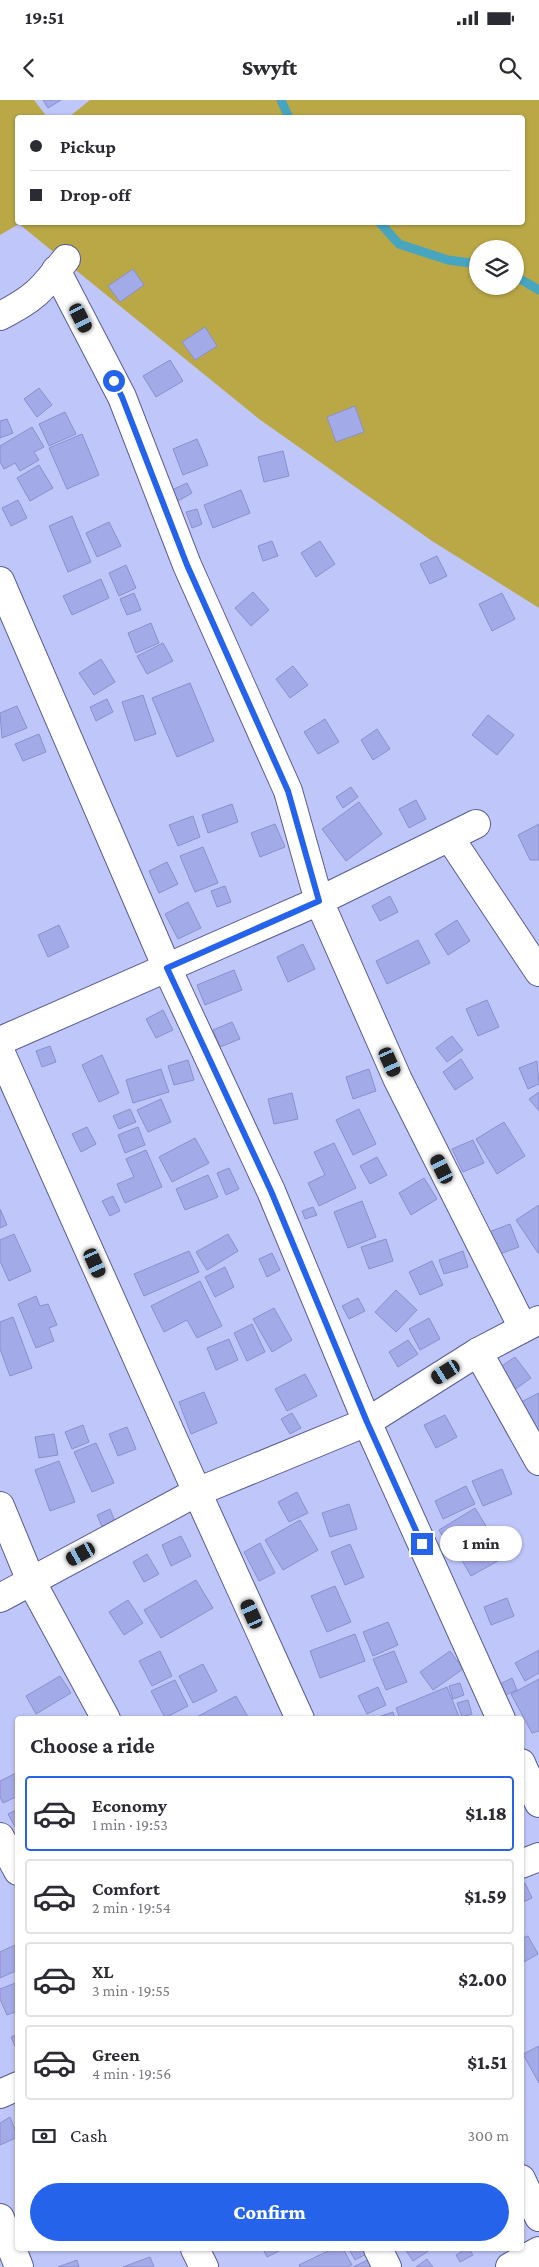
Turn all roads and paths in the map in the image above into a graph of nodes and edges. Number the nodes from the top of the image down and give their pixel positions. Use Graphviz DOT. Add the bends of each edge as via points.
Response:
graph roads {
  1 [pos="0,316"];
  2 [pos="0,581"];
  3 [pos="476,824"];
  4 [pos="450,838"];
  5 [pos="319,901"];
  6 [pos="167,968"];
  7 [pos="539,972"];
  8 [pos="0,1041"];
  9 [pos="0,1051"];
  10 [pos="531,1324"];
  11 [pos="478,1352"];
  12 [pos="367,1422"];
  13 [pos="539,1461"];
  14 [pos="197,1492"];
  15 [pos="0,1506"];
  16 [pos="31,1581"];
  17 [pos="0,1598"];
  18 [pos="104,1716"];
  19 [pos="299,1716"];
  20 [pos="500,1716"];
  21 [pos="524,1770"];
  22 [pos="539,1803"];
  23 [pos="0,1837"];
  24 [pos="539,1857"];
  25 [pos="524,1863"];
  26 [pos="15,1865"];
  27 [pos="15,2087"];
  28 [pos="0,2094"];
  29 [pos="524,2185"];
  30 [pos="539,2217"];
  31 [pos="0,2218"];
  32 [pos="196,2251"];
  33 [pos="379,2251"];
  34 [pos="539,2251"];
  35 [pos="19,2267"];
  36 [pos="204,2267"];
  37 [pos="387,2267"];
  38 [pos="510,2267"];
  1 -- 5 [label="street" via="28,302 62,264 122,397 187,565 288,791"];
  2 -- 6 [label="street"];
  3 -- 4 [label="street"];
  4 -- 5 [label="street"];
  4 -- 7 [label="street"];
  5 -- 6 [label="street"];
  5 -- 10 [label="street" via="398,1080"];
  6 -- 8 [label="street"];
  6 -- 12 [label="street" via="271,1191"];
  9 -- 14 [label="street"];
  10 -- 11 [label="street"];
  11 -- 12 [label="street"];
  11 -- 13 [label="street"];
  12 -- 14 [label="street"];
  12 -- 20 [label="street"];
  14 -- 16 [label="street"];
  14 -- 19 [label="street"];
  15 -- 16 [label="street"];
  16 -- 17 [label="street"];
  16 -- 18 [label="street"];
  21 -- 22 [label="street"];
  23 -- 26 [label="street"];
  24 -- 25 [label="street"];
  27 -- 28 [label="street"];
  29 -- 30 [label="street"];
  31 -- 35 [label="street"];
  32 -- 36 [label="street"];
  33 -- 37 [label="street"];
  34 -- 38 [label="street"];
}
